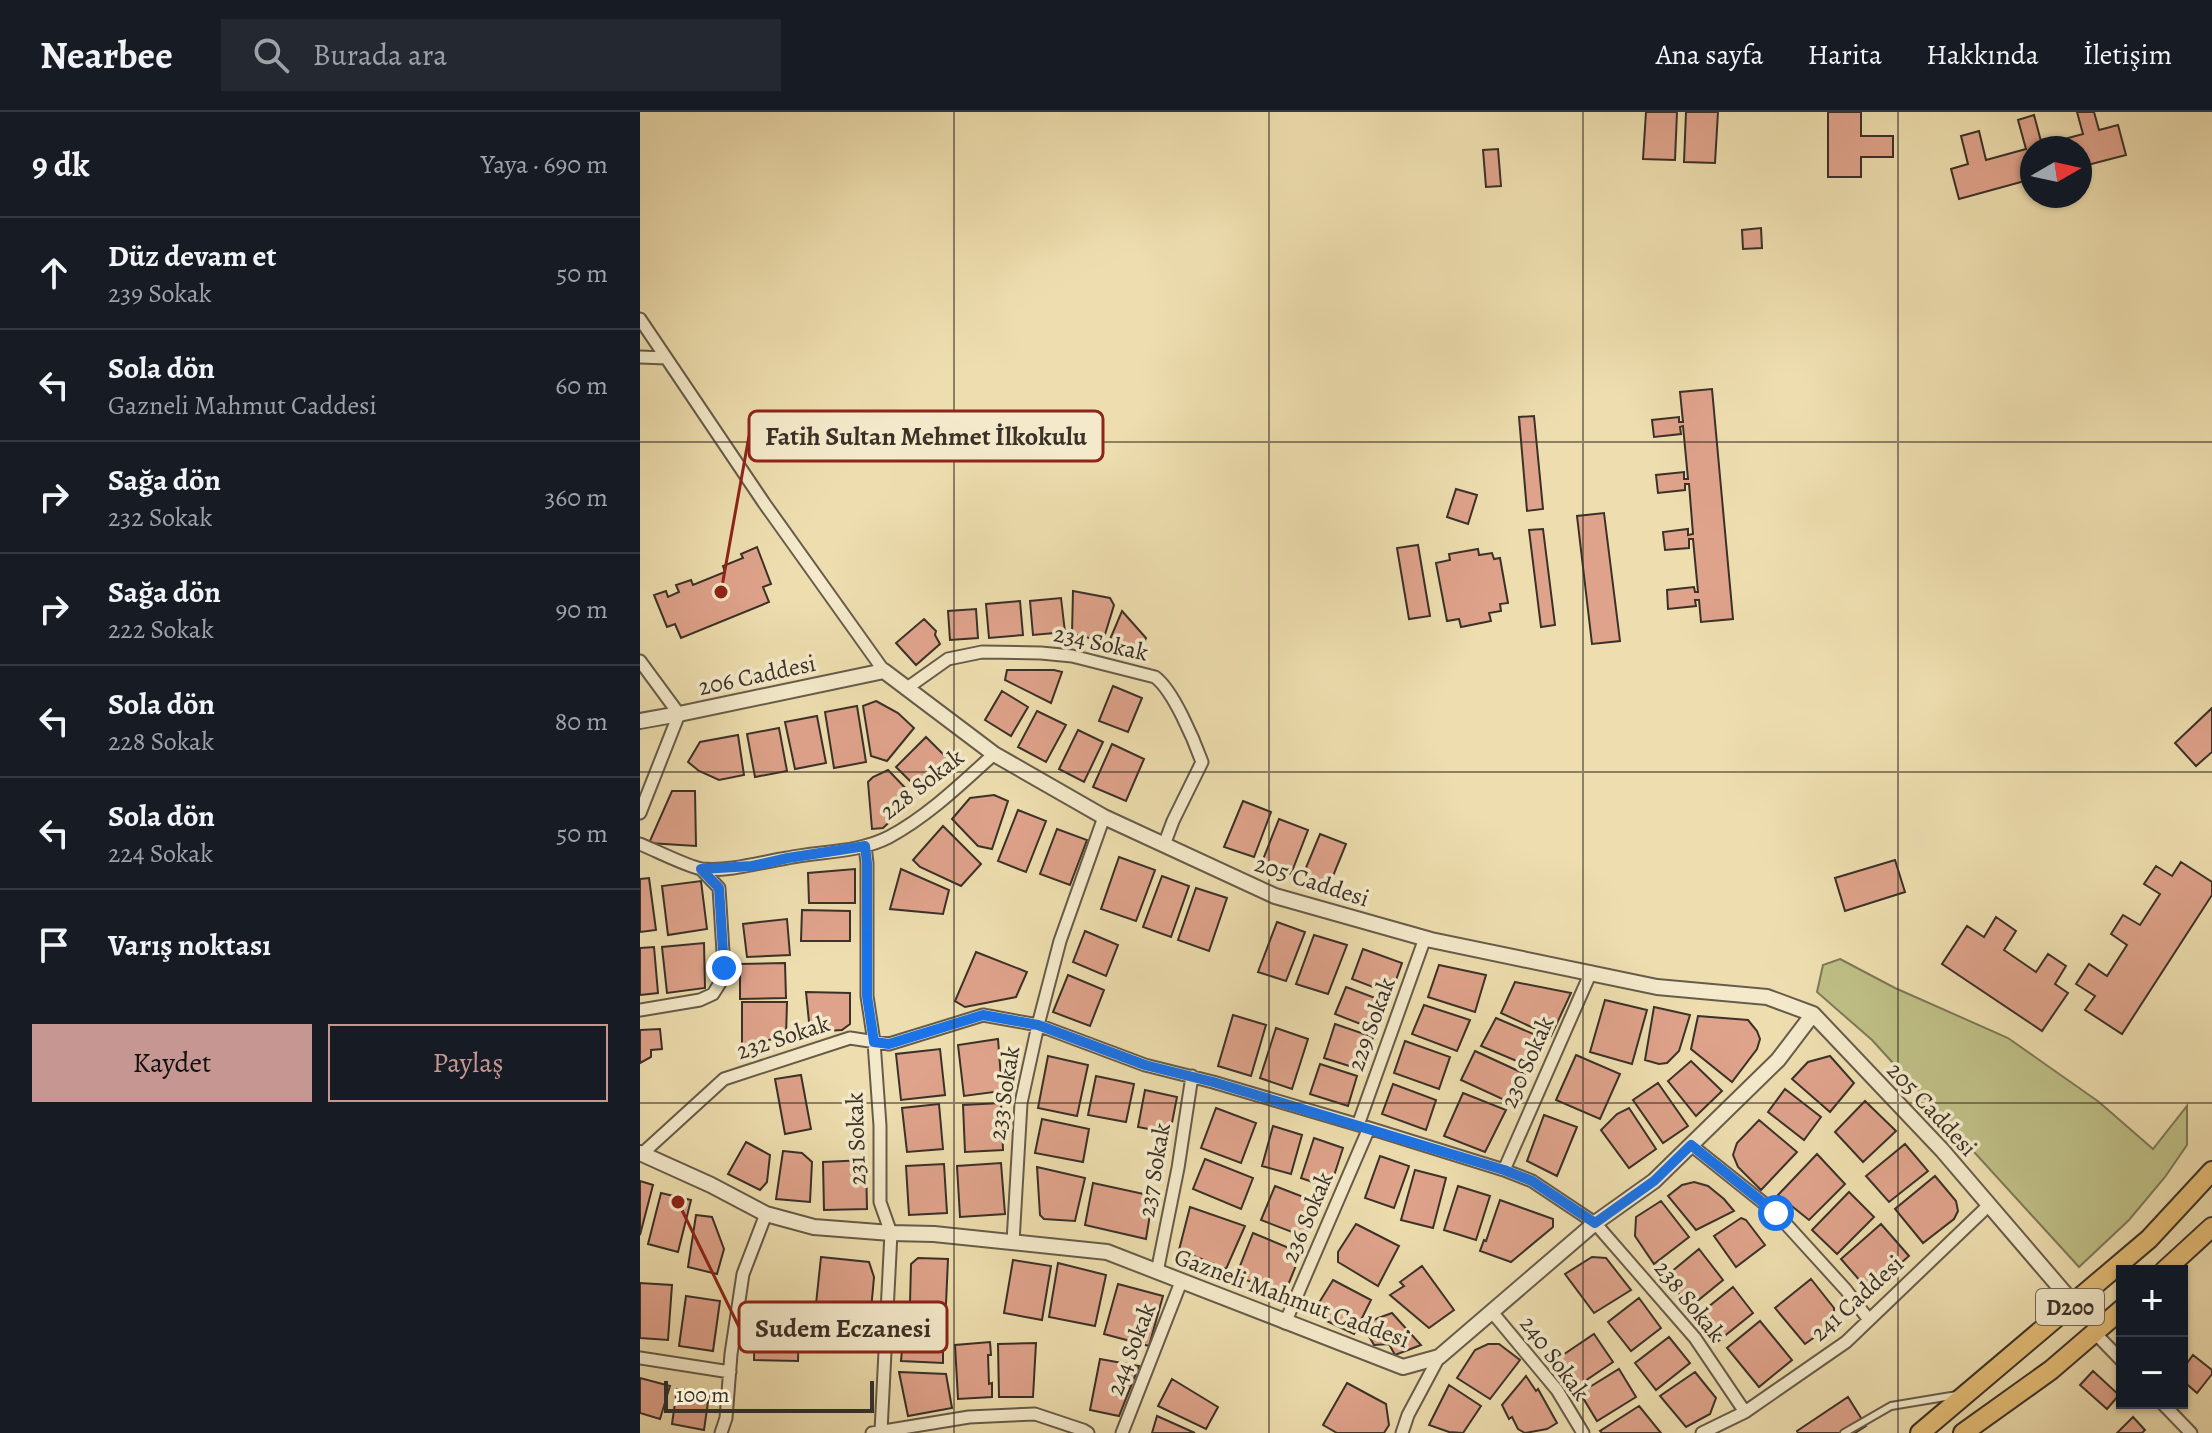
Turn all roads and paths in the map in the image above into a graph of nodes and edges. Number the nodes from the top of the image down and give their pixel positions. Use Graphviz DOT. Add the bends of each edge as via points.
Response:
graph roads {
  1 [pos="640,319"];
  2 [pos="640,357"];
  3 [pos="666,358"];
  4 [pos="640,661"];
  5 [pos="884,671"];
  6 [pos="907,688"];
  7 [pos="679,714"];
  8 [pos="640,721"];
  9 [pos="994,754"];
  10 [pos="640,813"];
  11 [pos="1104,817"];
  12 [pos="640,844"];
  13 [pos="1164,845"];
  14 [pos="865,846"];
  15 [pos="701,869"];
  16 [pos="1425,938"];
  17 [pos="1591,972"];
  18 [pos="640,1010"];
  19 [pos="1813,1014"];
  20 [pos="1038,1025"];
  21 [pos="874,1042"];
  22 [pos="1192,1076"];
  23 [pos="1364,1127"];
  24 [pos="1691,1145"];
  25 [pos="641,1153"];
  26 [pos="1504,1170"];
  27 [pos="2212,1171"];
  28 [pos="1989,1205"];
  29 [pos="766,1214"];
  30 [pos="1595,1223"];
  31 [pos="2212,1227"];
  32 [pos="891,1233"];
  33 [pos="1013,1242"];
  34 [pos="2171,1265"];
  35 [pos="1157,1272"];
  36 [pos="1181,1282"];
  37 [pos="2074,1304"];
  38 [pos="1492,1312"];
  39 [pos="2116,1314"];
  40 [pos="1869,1320"];
  41 [pos="1285,1323"];
  42 [pos="2095,1333"];
  43 [pos="2116,1355"];
  44 [pos="1439,1357"];
  45 [pos="640,1358"];
  46 [pos="730,1372"];
  47 [pos="1969,1393"];
  48 [pos="2168,1409"];
  49 [pos="1745,1412"];
  50 [pos="876,1432"];
  51 [pos="721,1433"];
  52 [pos="1088,1433"];
  53 [pos="1122,1433"];
  54 [pos="1402,1433"];
  55 [pos="1583,1433"];
  56 [pos="1702,1433"];
  57 [pos="1844,1433"];
  58 [pos="1920,1433"];
  59 [pos="1963,1433"];
  60 [pos="2191,1433"];
  1 -- 3 [label="street, 205 Caddesi"];
  2 -- 3 [label="street"];
  3 -- 5 [label="street, 205 Caddesi"];
  4 -- 7 [label="street"];
  5 -- 6 [label="street, 205 Caddesi"];
  5 -- 7 [label="street, 206 Caddesi"];
  6 -- 9 [label="street, 205 Caddesi"];
  6 -- 13 [label="street, 234 Sokak" via="948,659 982,652 1072,656 1155,677 1193,736 1202,762"];
  7 -- 8 [label="street, 206 Caddesi"];
  7 -- 10 [label="street"];
  9 -- 11 [label="street, 205 Caddesi"];
  9 -- 14 [label="street, 228 Sokak" via="906,827"];
  11 -- 13 [label="street, 205 Caddesi"];
  11 -- 20 [label="street, 233 Sokak" via="1060,941"];
  12 -- 15 [label="street, 228 Sokak"];
  13 -- 16 [label="street, 205 Caddesi" via="1275,896"];
  14 -- 15 [label="street, 228 Sokak" via="752,866"];
  14 -- 21 [label="street, 231 Sokak" via="867,996"];
  15 -- 18 [label="street" via="719,888 724,968 720,983 700,1000"];
  16 -- 17 [label="street, 205 Caddesi"];
  16 -- 23 [label="street, 229 Sokak"];
  17 -- 19 [label="street, 205 Caddesi" via="1657,987 1767,997"];
  17 -- 26 [label="street, 230 Sokak"];
  19 -- 24 [label="street, Gazneli Mahmut Caddesi" via="1778,1060"];
  19 -- 28 [label="street, 205 Caddesi"];
  20 -- 21 [label="street, 232 Sokak" via="983,1015 889,1044"];
  20 -- 22 [label="street, 232 Sokak" via="1145,1065"];
  20 -- 33 [label="street, 233 Sokak" via="1021,1103"];
  21 -- 25 [label="street, 232 Sokak" via="850,1038 724,1079"];
  21 -- 32 [label="street, 231 Sokak" via="880,1202"];
  22 -- 23 [label="street, 232 Sokak"];
  22 -- 35 [label="street, 237 Sokak"];
  23 -- 26 [label="street, 232 Sokak"];
  23 -- 41 [label="street, 236 Sokak"];
  24 -- 30 [label="street, Gazneli Mahmut Caddesi" via="1654,1181"];
  24 -- 40 [label="street" via="1776,1213"];
  25 -- 29 [label="street, Gazneli Mahmut Caddesi"];
  26 -- 30 [label="street, 232 Sokak" via="1532,1181"];
  27 -- 37 [label="highway, D200" via="2149,1239"];
  28 -- 37 [label="street, 205 Caddesi"];
  28 -- 40 [label="street, 241 Caddesi"];
  29 -- 32 [label="street, Gazneli Mahmut Caddesi" via="814,1227"];
  29 -- 46 [label="street" via="743,1274"];
  30 -- 38 [label="street, Gazneli Mahmut Caddesi"];
  30 -- 49 [label="street, 238 Sokak" via="1695,1338"];
  31 -- 34 [label="highway"];
  32 -- 33 [label="street, Gazneli Mahmut Caddesi"];
  32 -- 50 [label="street, 231 Sokak"];
  33 -- 35 [label="street, Gazneli Mahmut Caddesi" via="1107,1252"];
  35 -- 36 [label="street, Gazneli Mahmut Caddesi"];
  36 -- 41 [label="street, Gazneli Mahmut Caddesi"];
  36 -- 53 [label="street, 244 Sokak"];
  37 -- 47 [label="highway, D200"];
  38 -- 44 [label="street, Gazneli Mahmut Caddesi"];
  38 -- 55 [label="street, 240 Sokak" via="1557,1390"];
  39 -- 42 [label="highway, D200"];
  40 -- 49 [label="street, 241 Caddesi"];
  41 -- 44 [label="street, Gazneli Mahmut Caddesi" via="1403,1367"];
  42 -- 43 [label="street"];
  42 -- 59 [label="highway, D200"];
  44 -- 54 [label="street"];
  45 -- 46 [label="street"];
  46 -- 51 [label="street"];
  47 -- 57 [label="lane" via="1891,1406"];
  47 -- 58 [label="highway, D200"];
  48 -- 60 [label="street"];
  49 -- 56 [label="street, 241 Caddesi"];
  50 -- 52 [label="street" via="969,1417 1035,1414"];
}
